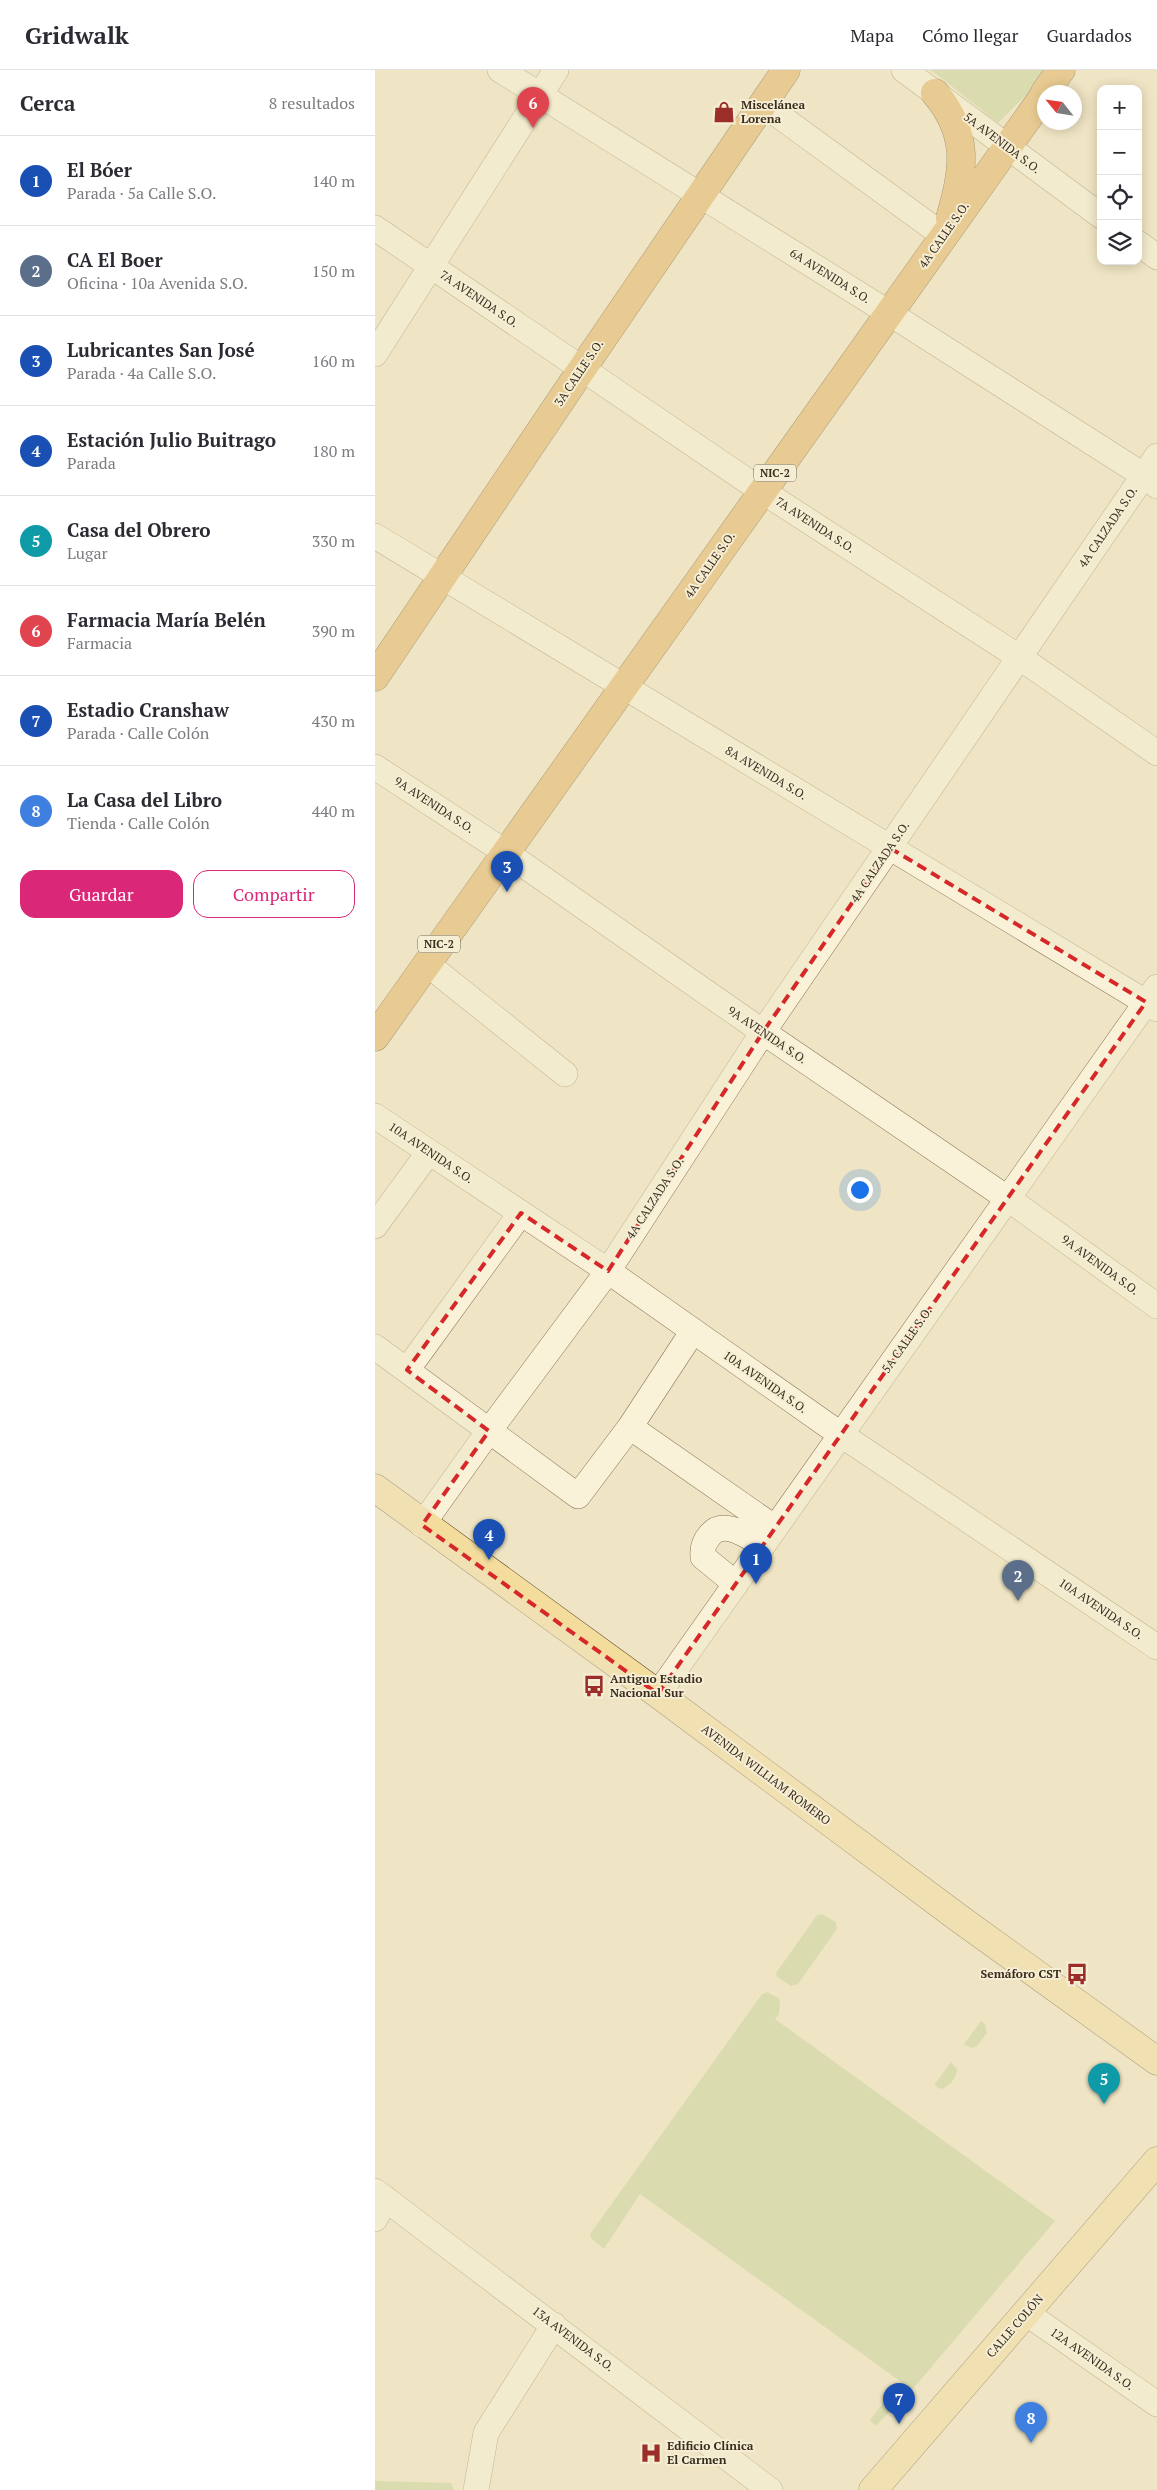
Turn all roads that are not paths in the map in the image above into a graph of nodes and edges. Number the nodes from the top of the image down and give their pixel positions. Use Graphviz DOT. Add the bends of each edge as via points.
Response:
graph roads {
  1 [pos="500,70"];
  2 [pos="556,70"];
  3 [pos="786,70"];
  4 [pos="904,70"];
  5 [pos="1061,70"];
  6 [pos="1051,85"];
  7 [pos="935,93"];
  8 [pos="540,95"];
  9 [pos="763,104"];
  10 [pos="1037,104"];
  11 [pos="1007,147"];
  12 [pos="701,196"];
  13 [pos="1097,213"];
  14 [pos="375,228"];
  15 [pos="944,236"];
  16 [pos="1142,246"];
  17 [pos="1157,257"];
  18 [pos="431,266"];
  19 [pos="889,313"];
  20 [pos="375,354"];
  21 [pos="582,369"];
  22 [pos="1152,472"];
  23 [pos="762,491"];
  24 [pos="375,536"];
  25 [pos="441,577"];
  26 [pos="1019,657"];
  27 [pos="375,677"];
  28 [pos="623,687"];
  29 [pos="1157,753"];
  30 [pos="375,767"];
  31 [pos="890,848"];
  32 [pos="505,852"];
  33 [pos="426,963"];
  34 [pos="1153,999"];
  35 [pos="763,1032"];
  36 [pos="375,1037"];
  37 [pos="565,1074"];
  38 [pos="375,1116"];
  39 [pos="429,1152"];
  40 [pos="1007,1198"];
  41 [pos="521,1213"];
  42 [pos="375,1226"];
  43 [pos="608,1271"];
  44 [pos="1157,1306"];
  45 [pos="693,1331"];
  46 [pos="375,1347"];
  47 [pos="407,1370"];
  48 [pos="630,1427"];
  49 [pos="489,1431"];
  50 [pos="840,1434"];
  51 [pos="380,1493"];
  52 [pos="422,1524"];
  53 [pos="769,1537"];
  54 [pos="736,1584"];
  55 [pos="1157,1647"];
  56 [pos="658,1694"];
  57 [pos="1157,2060"];
  58 [pos="1157,2161"];
  59 [pos="379,2203"];
  60 [pos="1026,2313"];
  61 [pos="554,2325"];
  62 [pos="1157,2404"];
  63 [pos="767,2489"];
  64 [pos="476,2490"];
  65 [pos="873,2490"];
  1 -- 8 [label="street, 6A AVENIDA S.O."];
  2 -- 8 [label="street"];
  3 -- 9 [label="highway, 3A CALLE S.O."];
  4 -- 7 [label="street, 5A AVENIDA S.O."];
  5 -- 6 [label="highway, 4A CALLE S.O. / NIC-2"];
  7 -- 11 [label="street, 5A AVENIDA S.O."];
  7 -- 15 [label="highway" via="953,117 961,147 958,187"];
  8 -- 12 [label="street, 6A AVENIDA S.O."];
  8 -- 18 [label="street"];
  9 -- 12 [label="highway, 3A CALLE S.O."];
  9 -- 15 [label="street"];
  10 -- 11 [label="highway, 4A CALLE S.O. / NIC-2"];
  11 -- 13 [label="street, 5A AVENIDA S.O."];
  11 -- 15 [label="highway, 4A CALLE S.O. / NIC-2"];
  12 -- 19 [label="street, 6A AVENIDA S.O."];
  12 -- 21 [label="highway, 3A CALLE S.O."];
  14 -- 18 [label="street, 7A AVENIDA S.O."];
  15 -- 19 [label="highway, 4A CALLE S.O. / NIC-2"];
  16 -- 17 [label="street"];
  18 -- 20 [label="street"];
  18 -- 21 [label="street, 7A AVENIDA S.O."];
  19 -- 22 [label="street, 6A AVENIDA S.O."];
  19 -- 23 [label="highway, 4A CALLE S.O. / NIC-2"];
  21 -- 23 [label="street, 7A AVENIDA S.O."];
  21 -- 25 [label="highway, 3A CALLE S.O."];
  22 -- 26 [label="street, 4A CALZADA S.O."];
  23 -- 26 [label="street, 7A AVENIDA S.O."];
  23 -- 28 [label="highway, 4A CALLE S.O. / NIC-2"];
  24 -- 25 [label="street, 8A AVENIDA S.O."];
  25 -- 27 [label="highway, 3A CALLE S.O."];
  25 -- 28 [label="street, 8A AVENIDA S.O."];
  26 -- 29 [label="street, 7A AVENIDA S.O."];
  26 -- 31 [label="street, 4A CALZADA S.O."];
  28 -- 31 [label="street, 8A AVENIDA S.O."];
  28 -- 32 [label="highway, 4A CALLE S.O. / NIC-2"];
  30 -- 32 [label="street, 9A AVENIDA S.O."];
  31 -- 34 [label="street, 8A AVENIDA S.O."];
  31 -- 35 [label="street, 4A CALZADA S.O."];
  32 -- 33 [label="highway, 4A CALLE S.O. / NIC-2"];
  32 -- 35 [label="street, 9A AVENIDA S.O."];
  33 -- 36 [label="highway, 4A CALLE S.O. / NIC-2"];
  33 -- 37 [label="street"];
  34 -- 40 [label="street, 5A CALLE S.O."];
  35 -- 40 [label="street, 9A AVENIDA S.O."];
  35 -- 43 [label="street, 4A CALZADA S.O."];
  38 -- 39 [label="street, 10A AVENIDA S.O."];
  39 -- 41 [label="street, 10A AVENIDA S.O."];
  39 -- 42 [label="street"];
  40 -- 44 [label="street, 9A AVENIDA S.O."];
  40 -- 50 [label="street, 5A CALLE S.O."];
  41 -- 43 [label="street, 10A AVENIDA S.O."];
  41 -- 47 [label="street"];
  43 -- 45 [label="street, 10A AVENIDA S.O."];
  43 -- 49 [label="street, 4A CALZADA S.O."];
  45 -- 48 [label="street"];
  45 -- 50 [label="street, 10A AVENIDA S.O."];
  46 -- 47 [label="street"];
  47 -- 49 [label="street"];
  48 -- 49 [label="street" via="578,1496"];
  48 -- 53 [label="street"];
  49 -- 52 [label="street, 4A CALZADA S.O."];
  50 -- 53 [label="street, 5A CALLE S.O."];
  50 -- 55 [label="street, 10A AVENIDA S.O."];
  51 -- 52 [label="main road, AVENIDA WILLIAM ROMERO"];
  52 -- 56 [label="main road, AVENIDA WILLIAM ROMERO"];
  53 -- 54 [label="street, 5A CALLE S.O."];
  53 -- 54 [label="street" via="722,1528 714,1530 705,1540 703,1557"];
  54 -- 56 [label="street, 5A CALLE S.O."];
  56 -- 57 [label="main road, AVENIDA WILLIAM ROMERO" via="967,1924"];
  58 -- 60 [label="main road, CALLE COLÓN"];
  59 -- 61 [label="street, 13A AVENIDA S.O."];
  60 -- 62 [label="street, 12A AVENIDA S.O."];
  60 -- 65 [label="main road, CALLE COLÓN"];
  61 -- 63 [label="street, 13A AVENIDA S.O."];
  61 -- 64 [label="street" via="485,2433"];
}
